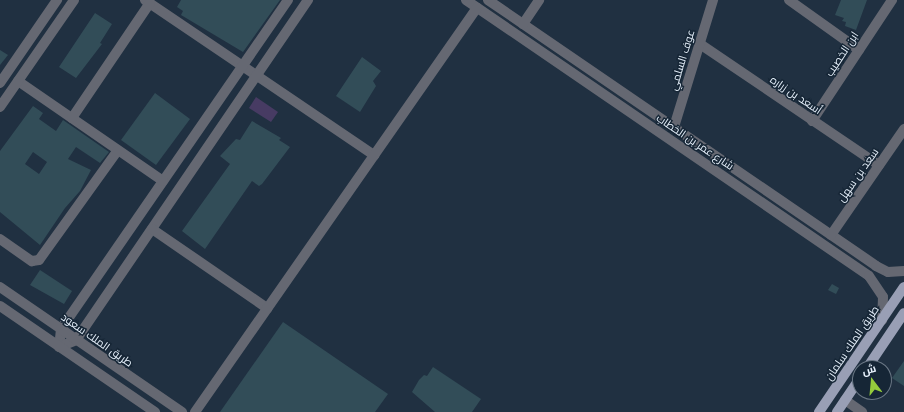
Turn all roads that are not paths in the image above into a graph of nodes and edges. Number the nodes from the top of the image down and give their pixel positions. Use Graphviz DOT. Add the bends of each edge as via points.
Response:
graph roads {
  1 [pos="57,0"];
  2 [pos="74,0"];
  3 [pos="288,0"];
  4 [pos="308,0"];
  5 [pos="466,0"];
  6 [pos="488,0"];
  7 [pos="539,0"];
  8 [pos="713,0"];
  9 [pos="789,0"];
  10 [pos="892,0"];
  11 [pos="148,1"];
  12 [pos="803,4"];
  13 [pos="477,8"];
  14 [pos="523,24"];
  15 [pos="700,44"];
  16 [pos="859,50"];
  17 [pos="242,66"];
  18 [pos="257,76"];
  19 [pos="18,81"];
  20 [pos="0,83"];
  21 [pos="0,107"];
  22 [pos="72,118"];
  23 [pos="812,120"];
  24 [pos="674,127"];
  25 [pos="904,129"];
  26 [pos="118,150"];
  27 [pos="374,155"];
  28 [pos="879,165"];
  29 [pos="163,181"];
  30 [pos="152,229"];
  31 [pos="831,235"];
  32 [pos="0,239"];
  33 [pos="904,271"];
  34 [pos="0,286"];
  35 [pos="904,287"];
  36 [pos="0,306"];
  37 [pos="268,308"];
  38 [pos="904,312"];
  39 [pos="882,321"];
  40 [pos="61,329"];
  41 [pos="76,340"];
  42 [pos="59,347"];
  43 [pos="871,360"];
  44 [pos="852,390"];
  45 [pos="845,400"];
  46 [pos="155,412"];
  47 [pos="182,412"];
  48 [pos="195,412"];
  49 [pos="820,412"];
  50 [pos="837,412"];
  51 [pos="862,412"];
  1 -- 20 [label="street"];
  2 -- 19 [label="street"];
  3 -- 17 [label="street"];
  4 -- 18 [label="street"];
  5 -- 13 [label="street, شارع عمر بن الخطاب"];
  6 -- 14 [label="street, شارع عمر بن الخطاب"];
  7 -- 14 [label="street"];
  8 -- 15 [label="street, عوف السلمي"];
  9 -- 12 [label="street"];
  10 -- 16 [label="street, ابن الخصيب"];
  11 -- 17 [label="street"];
  11 -- 22 [label="street"];
  12 -- 16 [label="street"];
  13 -- 27 [label="street"];
  13 -- 39 [label="street, شارع عمر بن الخطاب" via="870,276 883,297"];
  14 -- 24 [label="street, شارع عمر بن الخطاب"];
  15 -- 23 [label="street, أسعد بن زراره"];
  15 -- 24 [label="street, عوف السلمي"];
  16 -- 23 [label="street, ابن الخصيب"];
  17 -- 18 [label="street"];
  17 -- 29 [label="street"];
  18 -- 27 [label="street"];
  18 -- 30 [label="street"];
  19 -- 21 [label="street"];
  19 -- 22 [label="street"];
  22 -- 26 [label="street"];
  23 -- 28 [label="street, أسعد بن زراره"];
  24 -- 31 [label="street, شارع عمر بن الخطاب"];
  25 -- 28 [label="street, سعد بن سهل"];
  26 -- 29 [label="street"];
  26 -- 32 [label="street" via="39,260 32,261"];
  27 -- 37 [label="street"];
  28 -- 31 [label="street, سعد بن سهل"];
  29 -- 40 [label="street"];
  30 -- 37 [label="street"];
  30 -- 41 [label="street"];
  31 -- 33 [label="street, شارع عمر بن الخطاب" via="881,269 895,273"];
  34 -- 40 [label="street, طريق الملك سعود"];
  35 -- 39 [label="main road, طريق الملك سلمان"];
  36 -- 42 [label="street"];
  37 -- 48 [label="street"];
  38 -- 43 [label="main road"];
  39 -- 49 [label="main road, طريق الملك سلمان"];
  40 -- 41 [label="street, طريق الملك سعود"];
  40 -- 42 [label="street"];
  41 -- 42 [label="street"];
  41 -- 47 [label="street, طريق الملك سعود"];
  42 -- 46 [label="street"];
  44 -- 45 [label="main road"];
  45 -- 50 [label="main road"];
  45 -- 51 [label="street"];
}
